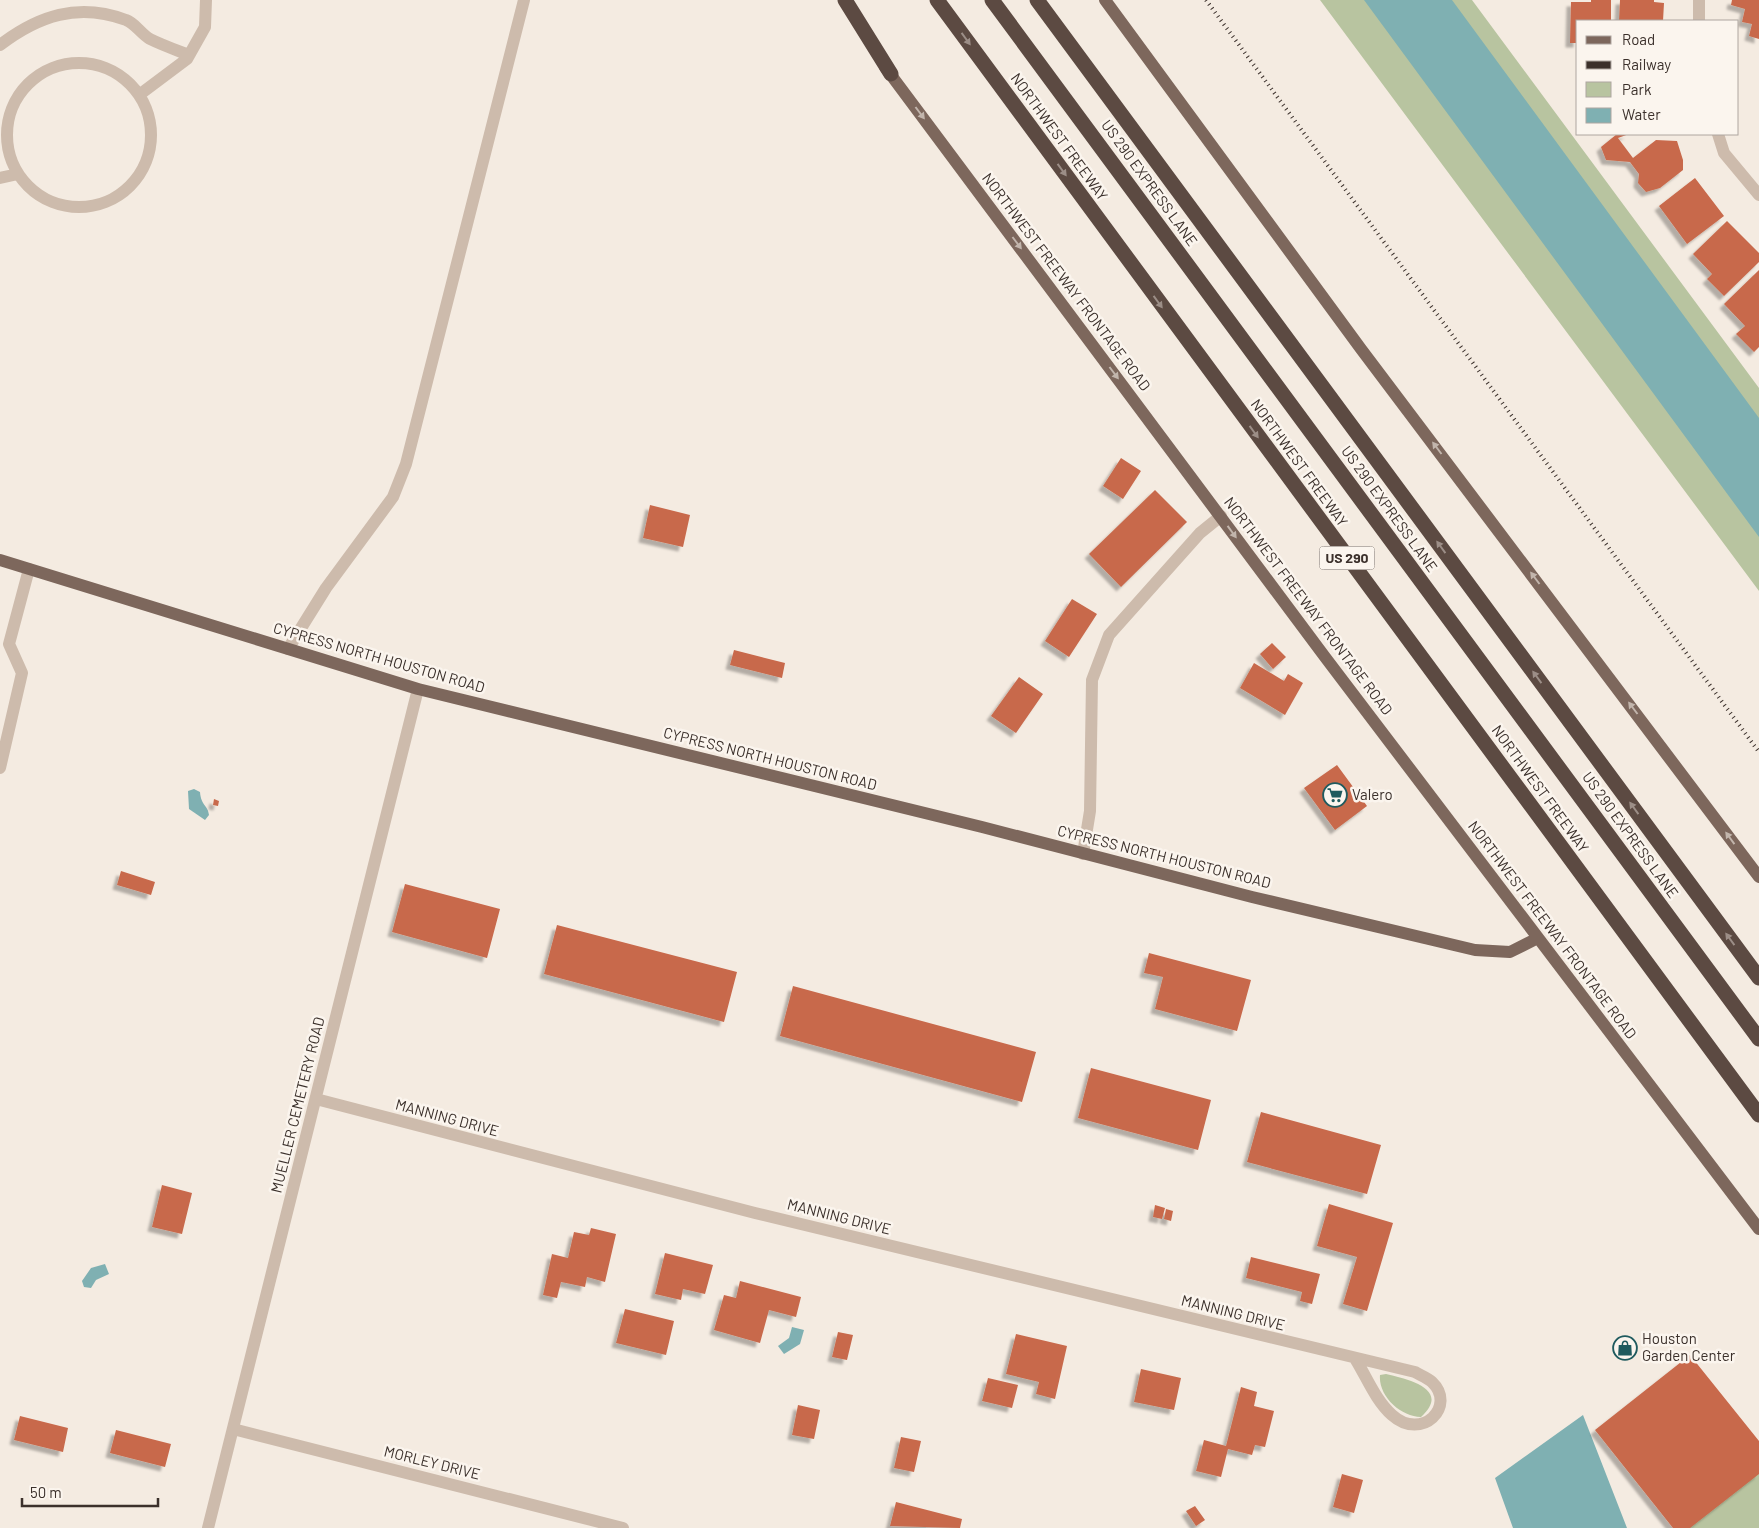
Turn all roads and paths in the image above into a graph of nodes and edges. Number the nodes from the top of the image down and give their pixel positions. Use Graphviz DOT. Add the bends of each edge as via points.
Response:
graph roads {
  1 [pos="206,0"];
  2 [pos="524,0"];
  3 [pos="837,0"];
  4 [pos="845,0"];
  5 [pos="937,0"];
  6 [pos="992,0"];
  7 [pos="1037,0"];
  8 [pos="1104,0"];
  9 [pos="1699,0"];
  10 [pos="1699,20"];
  11 [pos="0,45"];
  12 [pos="189,55"];
  13 [pos="891,74"];
  14 [pos="139,95"];
  15 [pos="3,134"];
  16 [pos="1718,135"];
  17 [pos="18,174"];
  18 [pos="0,178"];
  19 [pos="1759,195"];
  20 [pos="1221,516"];
  21 [pos="0,560"];
  22 [pos="29,569"];
  23 [pos="4,643"];
  24 [pos="288,649"];
  25 [pos="418,689"];
  26 [pos="0,768"];
  27 [pos="1084,854"];
  28 [pos="1759,877"];
  29 [pos="1538,938"];
  30 [pos="1759,978"];
  31 [pos="1759,1039"];
  32 [pos="316,1099"];
  33 [pos="1759,1115"];
  34 [pos="1759,1229"];
  35 [pos="1356,1360"];
  36 [pos="233,1429"];
  37 [pos="208,1528"];
  38 [pos="623,1528"];
  1 -- 12 [label="street" via="205,28"];
  2 -- 24 [label="street" via="406,464 393,497 326,588"];
  3 -- 13 [label="main road, NORTHWEST FREEWAY FRONTAGE ROAD"];
  4 -- 13 [label="highway"];
  5 -- 33 [label="highway, NORTHWEST FREEWAY / US 290, one-way"];
  6 -- 31 [label="highway, US 290 EXPRESS LANE"];
  30 -- 7 [label="highway, one-way"];
  28 -- 8 [label="main road, one-way" via="1361,349"];
  9 -- 10 [label="street"];
  11 -- 12 [label="street" via="23,28 59,13 98,13 128,20 149,38"];
  12 -- 14 [label="street"];
  13 -- 20 [label="main road, NORTHWEST FREEWAY FRONTAGE ROAD, one-way"];
  14 -- 15 [label="street" via="133,85 114,71 91,63 67,63 44,71 26,86 12,105"];
  14 -- 17 [label="street" via="146,105 152,128 150,152 141,175 124,192 103,204 79,208 56,204 34,192"];
  15 -- 17 [label="street"];
  16 -- 19 [label="street" via="1724,153"];
  17 -- 18 [label="street"];
  20 -- 27 [label="street" via="1200,533 1109,635 1092,680 1090,811"];
  20 -- 29 [label="main road, NORTHWEST FREEWAY FRONTAGE ROAD, one-way"];
  21 -- 22 [label="main road, CYPRESS NORTH HOUSTON ROAD"];
  22 -- 23 [label="street"];
  22 -- 24 [label="main road, CYPRESS NORTH HOUSTON ROAD"];
  23 -- 26 [label="street" via="22,673"];
  24 -- 25 [label="main road, CYPRESS NORTH HOUSTON ROAD"];
  25 -- 27 [label="main road, CYPRESS NORTH HOUSTON ROAD"];
  25 -- 32 [label="street, MUELLER CEMETERY ROAD"];
  27 -- 29 [label="main road, CYPRESS NORTH HOUSTON ROAD" via="1474,950 1510,952"];
  29 -- 34 [label="main road, NORTHWEST FREEWAY FRONTAGE ROAD"];
  32 -- 35 [label="street, MANNING DRIVE" via="755,1213"];
  32 -- 36 [label="street, MUELLER CEMETERY ROAD"];
  35 -- 35 [label="street, MANNING DRIVE" via="1415,1372 1432,1382 1440,1398 1437,1413 1424,1424 1409,1425 1393,1416"];
  36 -- 37 [label="street, MUELLER CEMETERY ROAD"];
  36 -- 38 [label="street, MORLEY DRIVE"];
}
